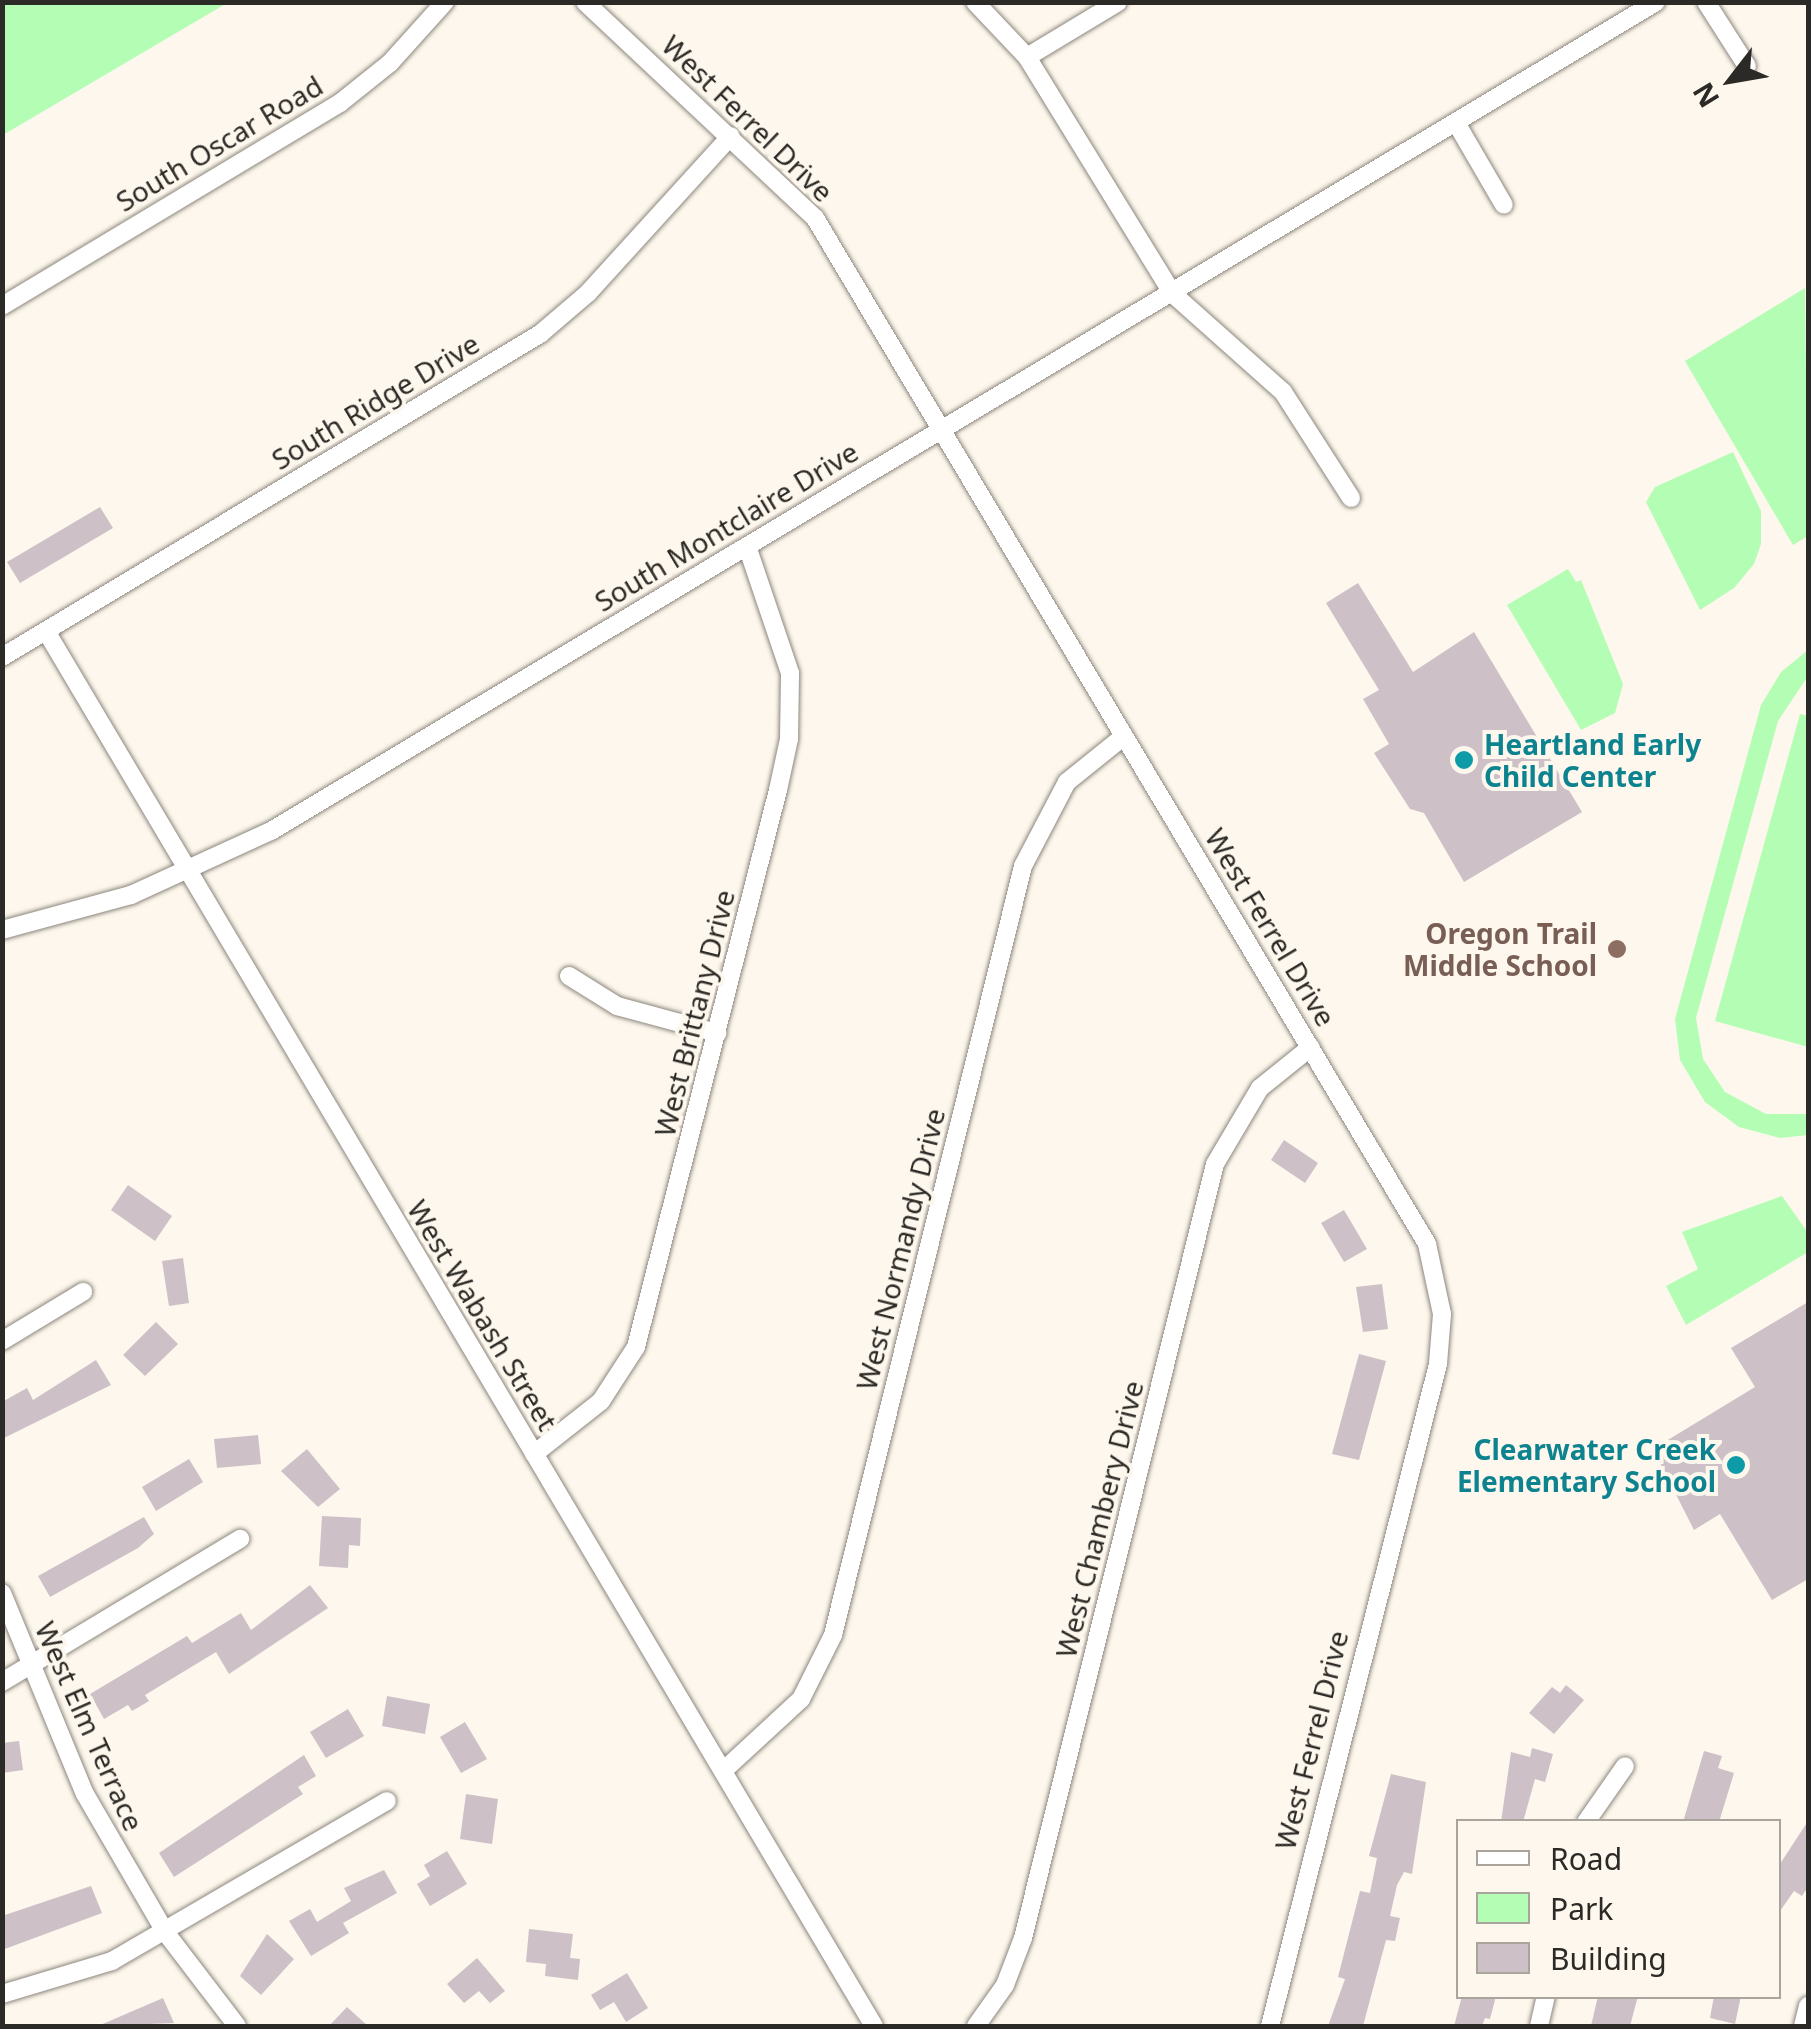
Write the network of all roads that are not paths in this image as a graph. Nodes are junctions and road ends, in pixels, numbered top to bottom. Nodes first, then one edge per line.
1 (445, 2) edge
2 (585, 2) edge
3 (975, 2) edge
4 (1118, 2) edge
5 (1656, 2) edge
6 (1706, 2) edge
7 (1027, 57) junction
8 (1747, 66) dead end
9 (1458, 126) junction
10 (731, 136) junction
11 (1504, 205) dead end
12 (1173, 294) junction
13 (2, 306) edge
14 (943, 428) junction
15 (1351, 498) dead end
16 (747, 546) junction
17 (46, 631) junction
18 (2, 657) edge
19 (1124, 736) junction
20 (188, 873) junction
21 (2, 930) edge
22 (569, 976) dead end
23 (718, 1033) junction
24 (1310, 1047) junction
25 (83, 1292) dead end
26 (2, 1341) edge
27 (534, 1454) junction
28 (240, 1539) dead end
29 (2, 1592) edge
30 (30, 1666) junction
31 (2, 1682) edge
32 (1625, 1766) dead end
33 (722, 1771) junction
34 (387, 1801) dead end
35 (1588, 1819) edge
36 (166, 1933) junction
37 (2, 1994) edge
38 (1545, 1999) edge
39 (1808, 2006) edge
40 (237, 2026) edge
41 (874, 2026) edge
42 (976, 2026) edge
43 (1270, 2026) edge
44 (1539, 2026) edge
45 (1803, 2026) edge

1 - 13 street, South Oscar Road
2 - 10 street, West Ferrel Drive
3 - 7 street
4 - 7 street
5 - 9 street, South Montclaire Drive
6 - 8 street
7 - 12 street
9 - 11 street
9 - 12 street, South Montclaire Drive
10 - 14 street, West Ferrel Drive
10 - 17 street, South Ridge Drive
12 - 14 street, South Montclaire Drive
12 - 15 street
14 - 16 street, South Montclaire Drive
14 - 19 street, West Ferrel Drive
16 - 20 street, South Montclaire Drive
16 - 23 street, West Brittany Drive
17 - 18 street, South Ridge Drive
17 - 20 street, West Wabash Street
19 - 24 street, West Ferrel Drive
19 - 33 street, West Normandy Drive
20 - 21 street, South Montclaire Drive
20 - 27 street, West Wabash Street
22 - 23 street
23 - 27 street, West Brittany Drive
24 - 42 street, West Chambery Drive
24 - 43 street, West Ferrel Drive
25 - 26 street
27 - 33 street, West Wabash Street
28 - 30 street
29 - 30 street, West Elm Terrace
30 - 31 street
30 - 36 street, West Elm Terrace
32 - 35 street
33 - 41 street, West Wabash Street
34 - 36 street
36 - 37 street
36 - 40 street, West Elm Terrace
38 - 44 street
39 - 45 street

